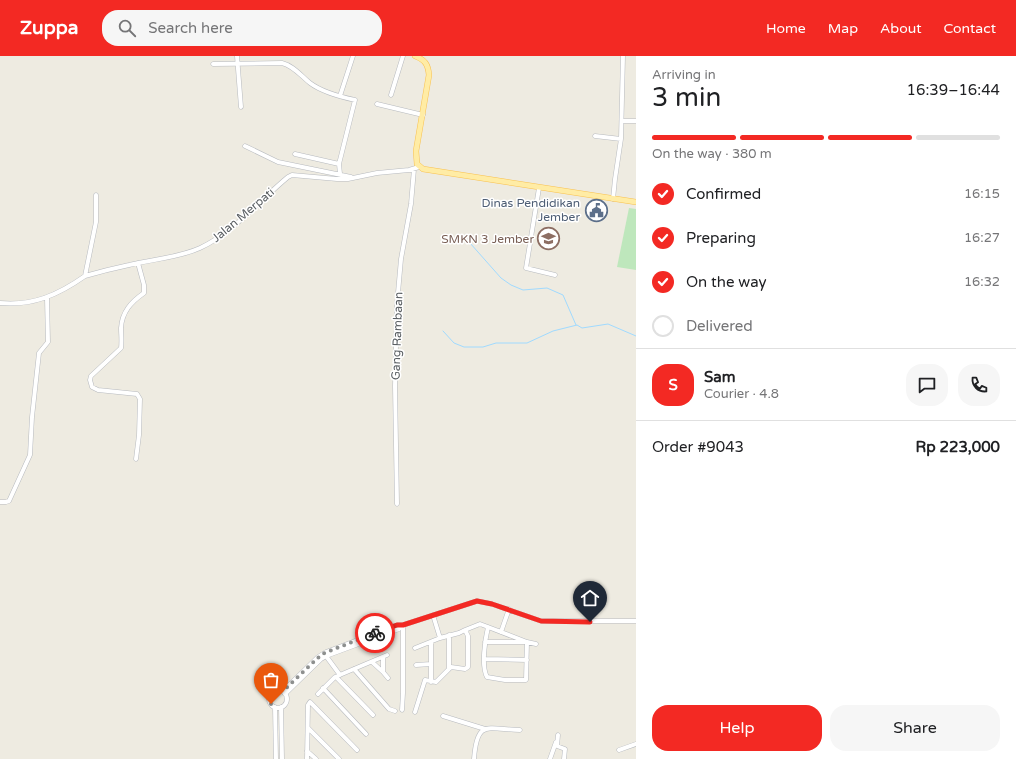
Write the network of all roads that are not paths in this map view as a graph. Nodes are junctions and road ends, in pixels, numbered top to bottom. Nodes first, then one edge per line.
1 (238, 56) edge
2 (353, 56) edge
3 (403, 56) edge
4 (415, 56) edge
5 (623, 56) edge
6 (212, 64) dead end
7 (238, 64) junction
8 (391, 95) dead end
9 (340, 96) junction
10 (377, 104) dead end
11 (241, 106) dead end
12 (423, 115) junction
13 (622, 121) junction
14 (636, 121) edge
15 (595, 136) dead end
16 (621, 139) junction
17 (245, 146) dead end
18 (295, 154) dead end
19 (339, 164) junction
20 (417, 168) junction
21 (340, 174) junction
22 (354, 177) junction
23 (539, 188) junction
24 (96, 195) dead end
25 (613, 199) junction
26 (636, 202) edge
27 (138, 263) junction
28 (556, 275) dead end
29 (85, 276) junction
30 (47, 298) junction
31 (0, 303) edge
32 (136, 459) dead end
33 (0, 502) edge
34 (397, 504) dead end
35 (509, 609) junction
36 (433, 615) junction
37 (636, 621) edge
38 (403, 625) junction
39 (488, 627) junction
40 (465, 630) junction
41 (501, 632) junction
42 (449, 634) junction
43 (440, 638) junction
44 (431, 642) junction
45 (485, 642) junction
46 (527, 642) junction
47 (536, 644) dead end
48 (415, 648) dead end
49 (326, 656) junction
50 (485, 659) junction
51 (527, 660) junction
52 (372, 662) junction
53 (431, 664) junction
54 (416, 665) dead end
55 (354, 669) junction
56 (449, 670) junction
57 (383, 672) junction
58 (338, 676) junction
59 (388, 678) dead end
60 (431, 682) junction
61 (324, 688) junction
62 (284, 693) junction
63 (318, 694) dead end
64 (275, 707) junction
65 (281, 707) junction
66 (402, 710) dead end
67 (395, 711) dead end
68 (415, 712) dead end
69 (373, 715) dead end
70 (443, 716) dead end
71 (308, 728) junction
72 (486, 729) junction
73 (520, 730) dead end
74 (366, 734) dead end
75 (636, 744) edge
76 (307, 750) junction
77 (357, 750) dead end
78 (619, 750) dead end
79 (276, 759) edge
80 (282, 759) edge
81 (307, 759) edge
82 (316, 759) edge
83 (339, 759) edge
84 (474, 759) edge
85 (550, 759) edge
86 (564, 759) edge

1 - 7 street
2 - 9 street
3 - 8 street
4 - 12 main road
5 - 13 street
6 - 7 street
7 - 9 street
7 - 11 street
9 - 19 street
10 - 12 street
12 - 20 main road
13 - 14 street
13 - 16 street
15 - 16 street
16 - 25 street
17 - 21 street
18 - 19 street
19 - 21 street
20 - 22 street, Jalan Merpati
20 - 23 main road
20 - 34 street, Gang Rambaan
21 - 22 street
22 - 27 street, Jalan Merpati
23 - 25 main road
23 - 28 street
24 - 29 street
25 - 26 main road
27 - 29 street, Jalan Merpati
27 - 32 street
29 - 30 street, Jalan Merpati
30 - 31 street, Jalan Merpati
30 - 33 street
35 - 36 street
35 - 37 street
35 - 41 street
36 - 38 street
36 - 43 street
38 - 49 street
38 - 62 street
38 - 66 street
39 - 40 street
39 - 41 street
39 - 45 street
40 - 42 street
40 - 56 street
41 - 46 street
42 - 43 street
42 - 56 street
43 - 44 street
44 - 48 street
44 - 53 street
45 - 46 street
45 - 50 street
46 - 47 street
46 - 51 street
49 - 58 street
49 - 62 street
50 - 51 street
50 - 51 street
52 - 55 street
52 - 57 street
52 - 57 street
53 - 54 street
53 - 60 street
55 - 58 street
55 - 67 street
56 - 60 street
57 - 59 street
58 - 61 street
58 - 69 street
60 - 68 street
61 - 63 street
61 - 74 street
62 - 64 street
62 - 65 street
64 - 65 street
64 - 79 street
65 - 80 street
70 - 72 street
71 - 76 street
71 - 77 street
71 - 83 street
72 - 73 street
72 - 84 street
75 - 78 street
76 - 81 street
76 - 82 street
85 - 86 street

